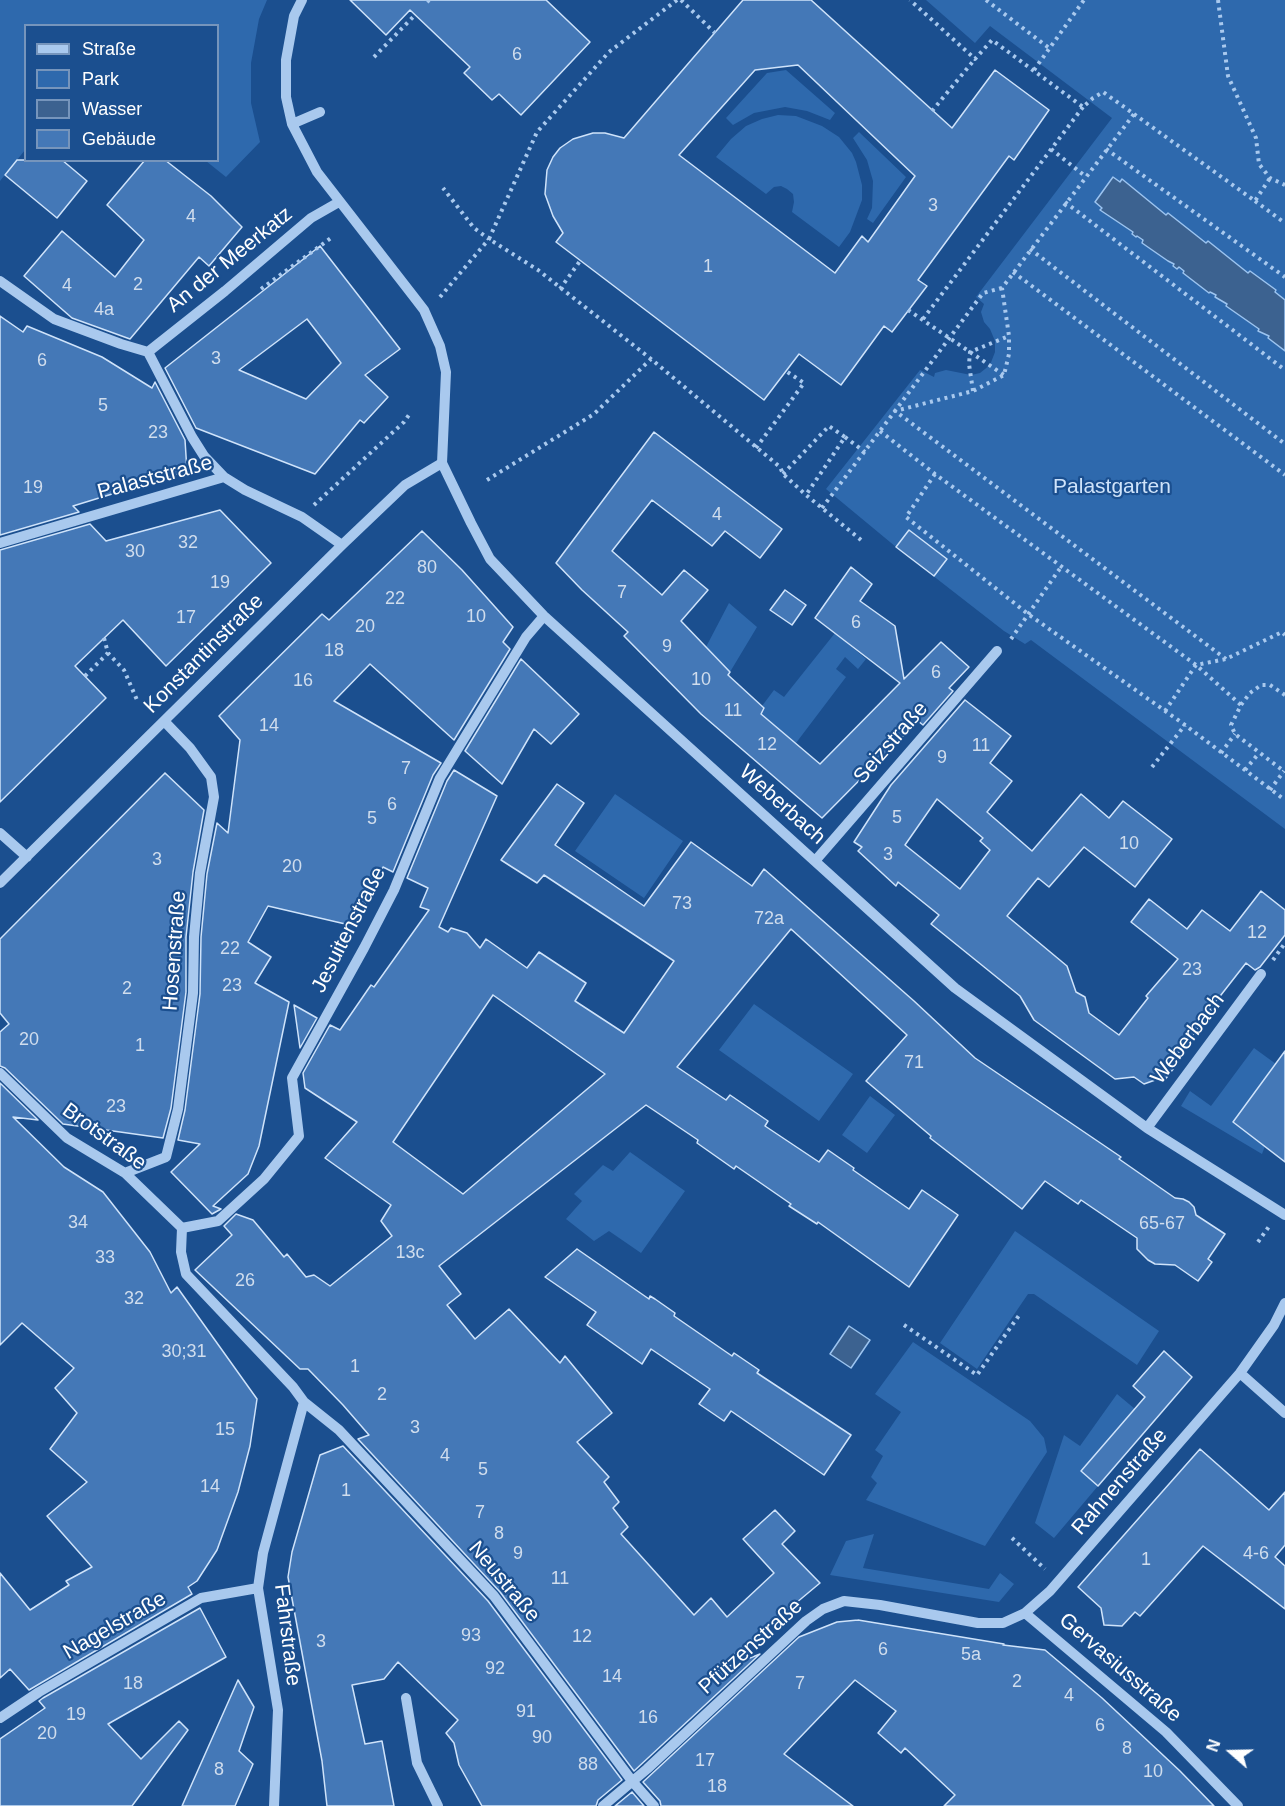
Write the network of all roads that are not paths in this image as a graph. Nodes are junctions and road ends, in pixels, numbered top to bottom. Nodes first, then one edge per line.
1 (302, 0) edge
2 (320, 112) dead end
3 (292, 124) junction
4 (339, 202) junction
5 (0, 281) edge
6 (148, 352) junction
7 (442, 463) junction
8 (224, 477) junction
9 (0, 543) edge
10 (342, 545) junction
11 (544, 616) junction
12 (997, 651) dead end
13 (164, 721) junction
14 (0, 833) edge
15 (27, 857) junction
16 (815, 861) junction
17 (0, 883) edge
18 (1261, 974) dead end
19 (0, 1073) edge
20 (1147, 1128) junction
21 (125, 1173) junction
22 (1285, 1215) edge
23 (182, 1228) junction
24 (1285, 1303) edge
25 (1240, 1373) junction
26 (304, 1402) junction
27 (1285, 1413) edge
28 (258, 1588) junction
29 (1025, 1613) junction
30 (406, 1698) dead end
31 (0, 1718) edge
32 (632, 1781) junction
33 (274, 1806) edge
34 (438, 1806) edge
35 (603, 1806) edge
36 (654, 1806) edge
37 (1238, 1806) edge

1 - 3 street
2 - 3 street
3 - 4 street
4 - 6 street, An der Meerkatz
4 - 7 street
5 - 6 street
6 - 8 street
7 - 10 street, Konstantinstraße
7 - 11 street, Weberbach
8 - 9 street, Palaststraße
8 - 10 street, Palaststraße
10 - 13 street, Konstantinstraße
11 - 16 street, Weberbach
11 - 23 street, Jesuitenstraße
12 - 16 street, Seizstraße
13 - 15 street, Konstantinstraße
13 - 21 street, Hosenstraße
14 - 15 street
15 - 17 street, Konstantinstraße
16 - 20 street, Weberbach
18 - 20 street, Weberbach
19 - 21 street, Brotstraße
20 - 22 street, Weberbach
21 - 23 street, Brotstraße
23 - 26 street
24 - 25 street, Rahnenstraße
25 - 27 street
25 - 29 street, Rahnenstraße
26 - 28 street, Fahrstraße
26 - 32 street, Neustraße
28 - 31 street, Nagelstraße
28 - 33 street, Fahrstraße
29 - 32 street, Pfützenstraße
29 - 37 street, Gervasiusstraße
30 - 34 street
32 - 35 street, Pfützenstraße
32 - 36 street, Neustraße

